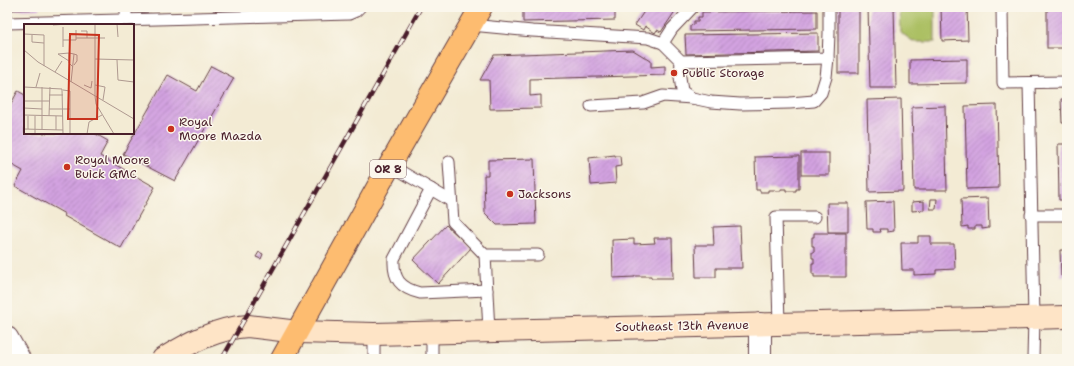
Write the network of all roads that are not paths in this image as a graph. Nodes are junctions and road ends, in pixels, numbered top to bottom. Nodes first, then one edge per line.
1 (126, 7) edge
2 (360, 7) edge
3 (693, 7) edge
4 (829, 7) edge
5 (1002, 7) edge
6 (476, 16) edge
7 (126, 20) junction
8 (7, 23) edge
9 (664, 43) junction
10 (828, 58) junction
11 (681, 61) junction
12 (1029, 82) junction
13 (1067, 82) edge
14 (692, 98) junction
15 (592, 106) dead end
16 (449, 162) dead end
17 (390, 165) junction
18 (431, 189) junction
19 (451, 201) junction
20 (1067, 215) edge
21 (1031, 216) junction
22 (815, 217) dead end
23 (485, 255) junction
24 (538, 255) dead end
25 (487, 290) junction
26 (1067, 317) edge
27 (1034, 318) junction
28 (769, 324) junction
29 (489, 331) junction
30 (298, 332) junction
31 (432, 333) junction
32 (374, 334) junction
33 (7, 338) edge
34 (19, 359) edge
35 (163, 359) edge
36 (282, 359) edge
37 (374, 359) edge
38 (432, 359) edge
39 (760, 359) edge
40 (1033, 359) edge

1 - 7 lane
2 - 7 lane
3 - 9 lane
4 - 10 lane
5 - 12 lane
6 - 9 lane
6 - 17 main road, OR 8
7 - 8 lane
9 - 11 lane
10 - 11 lane
10 - 14 lane
11 - 14 lane
12 - 13 lane
12 - 21 lane
14 - 15 lane
16 - 19 lane
17 - 18 lane
17 - 30 main road, OR 8
18 - 19 lane
18 - 25 lane
19 - 23 lane
20 - 21 lane
21 - 27 lane
22 - 28 lane
23 - 24 lane
23 - 25 lane
25 - 29 lane
26 - 27 street, Southeast 13th Avenue
27 - 28 street, Southeast 13th Avenue
27 - 40 lane
28 - 29 street, Southeast 13th Avenue
28 - 39 street
29 - 31 street, Southeast 13th Avenue
30 - 32 street, Southeast 13th Avenue
30 - 35 street, Southeast 13th Avenue
30 - 36 main road, OR 8
31 - 32 street, Southeast 13th Avenue
31 - 38 lane
32 - 37 lane
33 - 34 street

